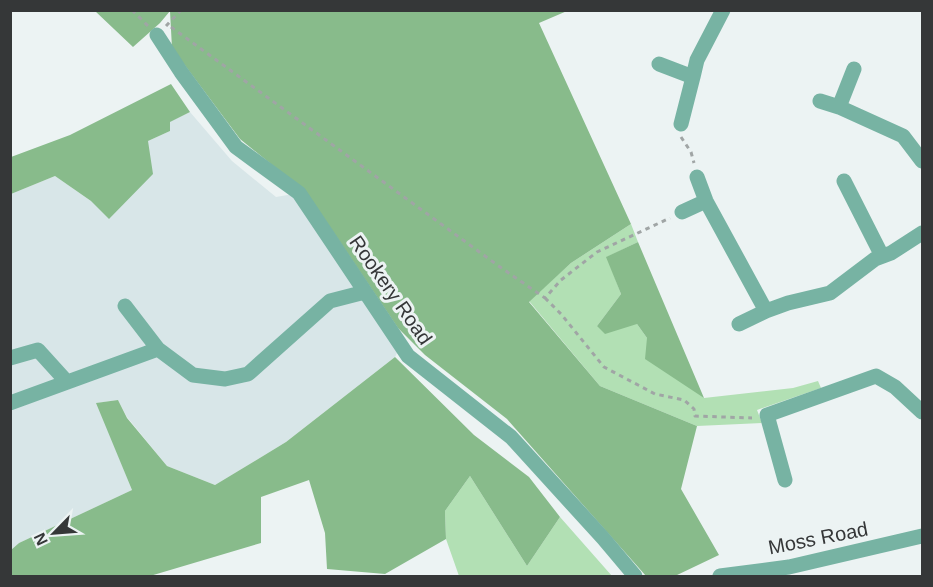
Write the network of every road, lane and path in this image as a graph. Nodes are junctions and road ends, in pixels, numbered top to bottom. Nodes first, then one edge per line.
1 (132, 10) edge
2 (181, 10) edge
3 (723, 10) edge
4 (162, 30) junction
5 (659, 64) dead end
6 (854, 69) dead end
7 (693, 77) junction
8 (820, 101) dead end
9 (839, 107) junction
10 (681, 123) joint
11 (922, 160) edge
12 (697, 177) joint
13 (844, 181) dead end
14 (706, 201) junction
15 (682, 212) joint
16 (922, 233) edge
17 (882, 256) junction
18 (365, 292) junction
19 (545, 298) junction
20 (125, 306) dead end
21 (766, 311) junction
22 (740, 324) dead end
23 (158, 349) junction
24 (10, 358) edge
25 (67, 382) junction
26 (10, 403) edge
27 (922, 412) edge
28 (767, 416) junction
29 (785, 480) dead end
30 (922, 536) edge
31 (635, 576) edge
32 (720, 576) edge

1 - 4 path
2 - 4 path
3 - 7 street
4 - 18 street, Rookery Road
4 - 19 path
5 - 7 street
6 - 9 street
7 - 10 street
8 - 9 street
9 - 11 street
10 - 12 path
12 - 14 street
13 - 17 street
14 - 15 street
14 - 21 street
15 - 19 path
16 - 17 street
17 - 21 street
18 - 23 street
18 - 31 street, Rookery Road
19 - 28 path
20 - 23 street
21 - 22 street
23 - 25 street
24 - 25 street
25 - 26 street
27 - 28 street
28 - 29 street
30 - 32 street, Moss Road

